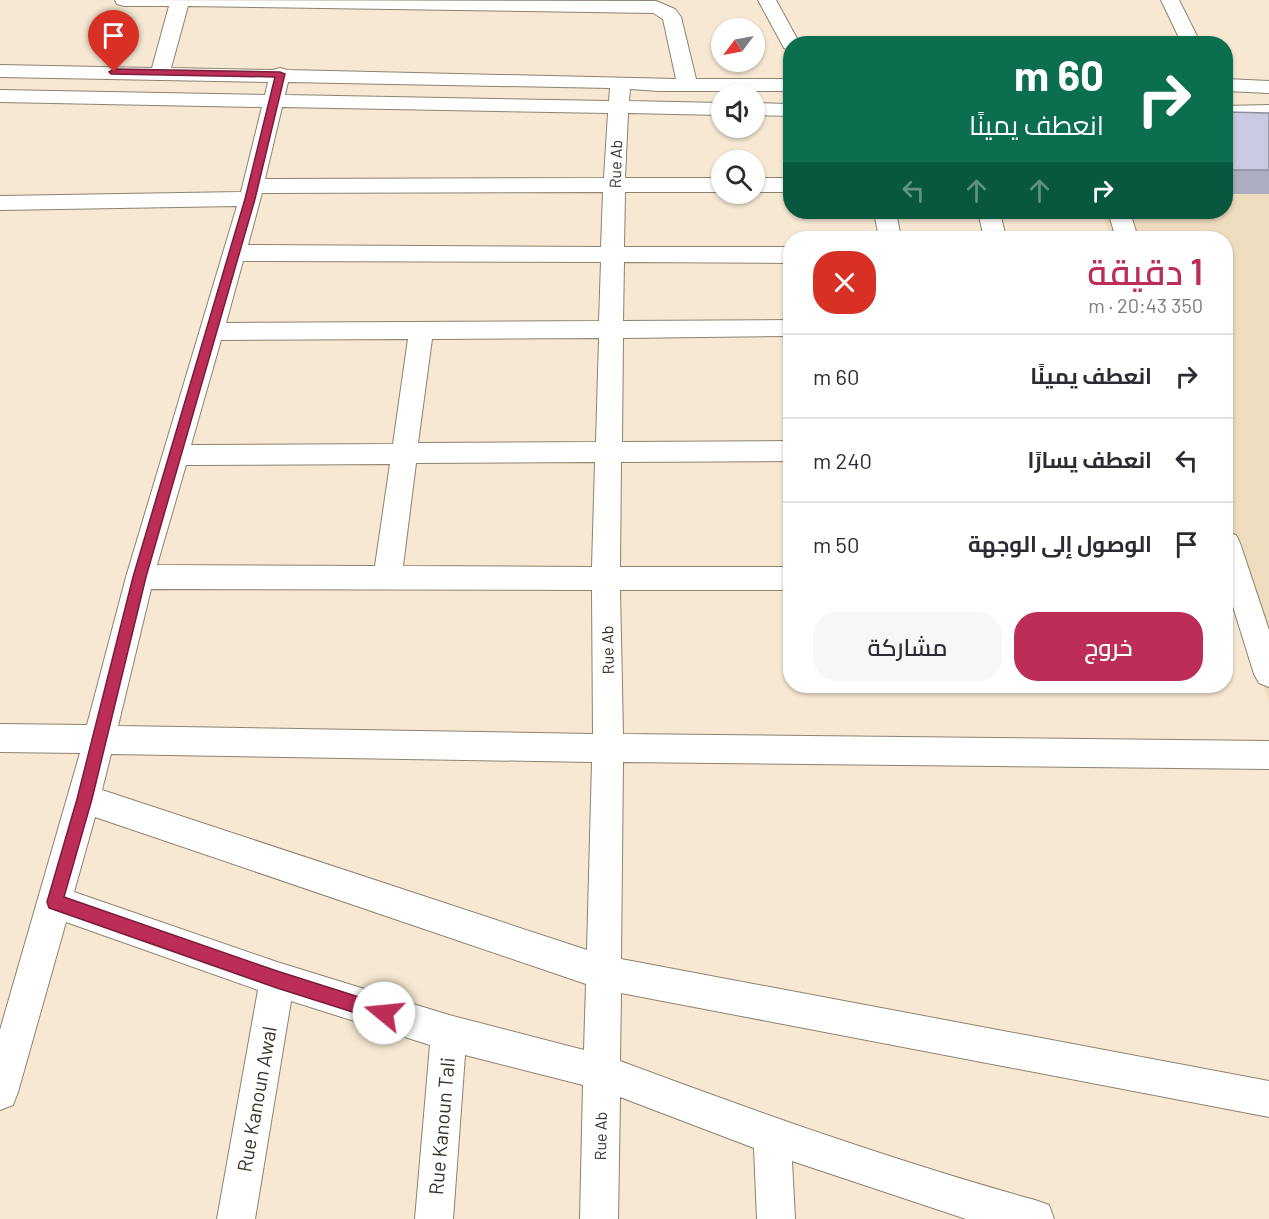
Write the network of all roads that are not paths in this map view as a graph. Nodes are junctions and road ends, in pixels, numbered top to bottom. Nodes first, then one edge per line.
1 (124, 0) edge
2 (767, 0) edge
3 (1170, 0) edge
4 (180, 1) edge
5 (786, 36) edge
6 (1188, 36) edge
7 (0, 70) edge
8 (160, 73) junction
9 (687, 85) junction
10 (783, 85) edge
11 (1233, 85) edge
12 (277, 87) junction
13 (1269, 87) edge
14 (619, 94) junction
15 (0, 96) edge
16 (711, 107) edge
17 (765, 109) edge
18 (783, 110) edge
19 (1269, 111) edge
20 (1233, 112) edge
21 (614, 185) junction
22 (711, 185) edge
23 (765, 185) edge
24 (783, 185) edge
25 (252, 193) junction
26 (0, 203) edge
27 (234, 253) junction
28 (783, 255) edge
29 (612, 256) junction
30 (783, 328) edge
31 (611, 329) junction
32 (421, 331) junction
33 (211, 332) junction
34 (783, 451) edge
35 (404, 454) junction
36 (609, 454) junction
37 (175, 455) junction
38 (140, 577) junction
39 (387, 578) junction
40 (606, 579) junction
41 (783, 579) edge
42 (1233, 584) edge
43 (1269, 674) edge
44 (0, 738) edge
45 (98, 740) junction
46 (608, 748) junction
47 (1269, 755) edge
48 (84, 799) junction
49 (55, 902) junction
50 (605, 973) junction
51 (277, 980) junction
52 (449, 1033) junction
53 (601, 1072) junction
54 (0, 1092) edge
55 (1269, 1099) edge
56 (772, 1136) junction
57 (943, 1206) edge
58 (236, 1219) edge
59 (434, 1219) edge
60 (599, 1219) edge
61 (776, 1219) edge
62 (1035, 1219) edge

1 - 4 street
2 - 5 street
3 - 6 street
4 - 8 street
4 - 9 street
7 - 8 street
8 - 12 street
9 - 10 street
9 - 14 street
11 - 13 street
12 - 14 street
12 - 15 street
12 - 25 street
14 - 16 street
14 - 21 street, Rue Ab
17 - 18 street
19 - 20 street
21 - 22 street
21 - 25 street
21 - 29 street, Rue Ab
23 - 24 street
25 - 26 street
25 - 27 street
27 - 29 street
27 - 33 street
28 - 29 street
29 - 31 street, Rue Ab
30 - 31 street
31 - 32 street
31 - 36 street, Rue Ab
32 - 33 street
32 - 35 street
33 - 37 street
34 - 36 street
35 - 36 street
35 - 37 street
35 - 39 street
36 - 40 street, Rue Ab
37 - 38 street
38 - 39 street
38 - 45 street
39 - 40 street
40 - 41 street
40 - 46 street, Rue Ab
42 - 43 street
44 - 45 street
45 - 46 street
45 - 48 street
46 - 47 street
46 - 50 street, Rue Ab
48 - 49 street
48 - 50 street
49 - 51 street
49 - 54 street
50 - 53 street, Rue Ab
50 - 55 street
51 - 52 street
51 - 58 street, Rue Kanoun Awal
52 - 53 street
52 - 59 street, Rue Kanoun Tali
53 - 56 street
53 - 60 street, Rue Ab
56 - 57 street
56 - 61 street
57 - 62 street

